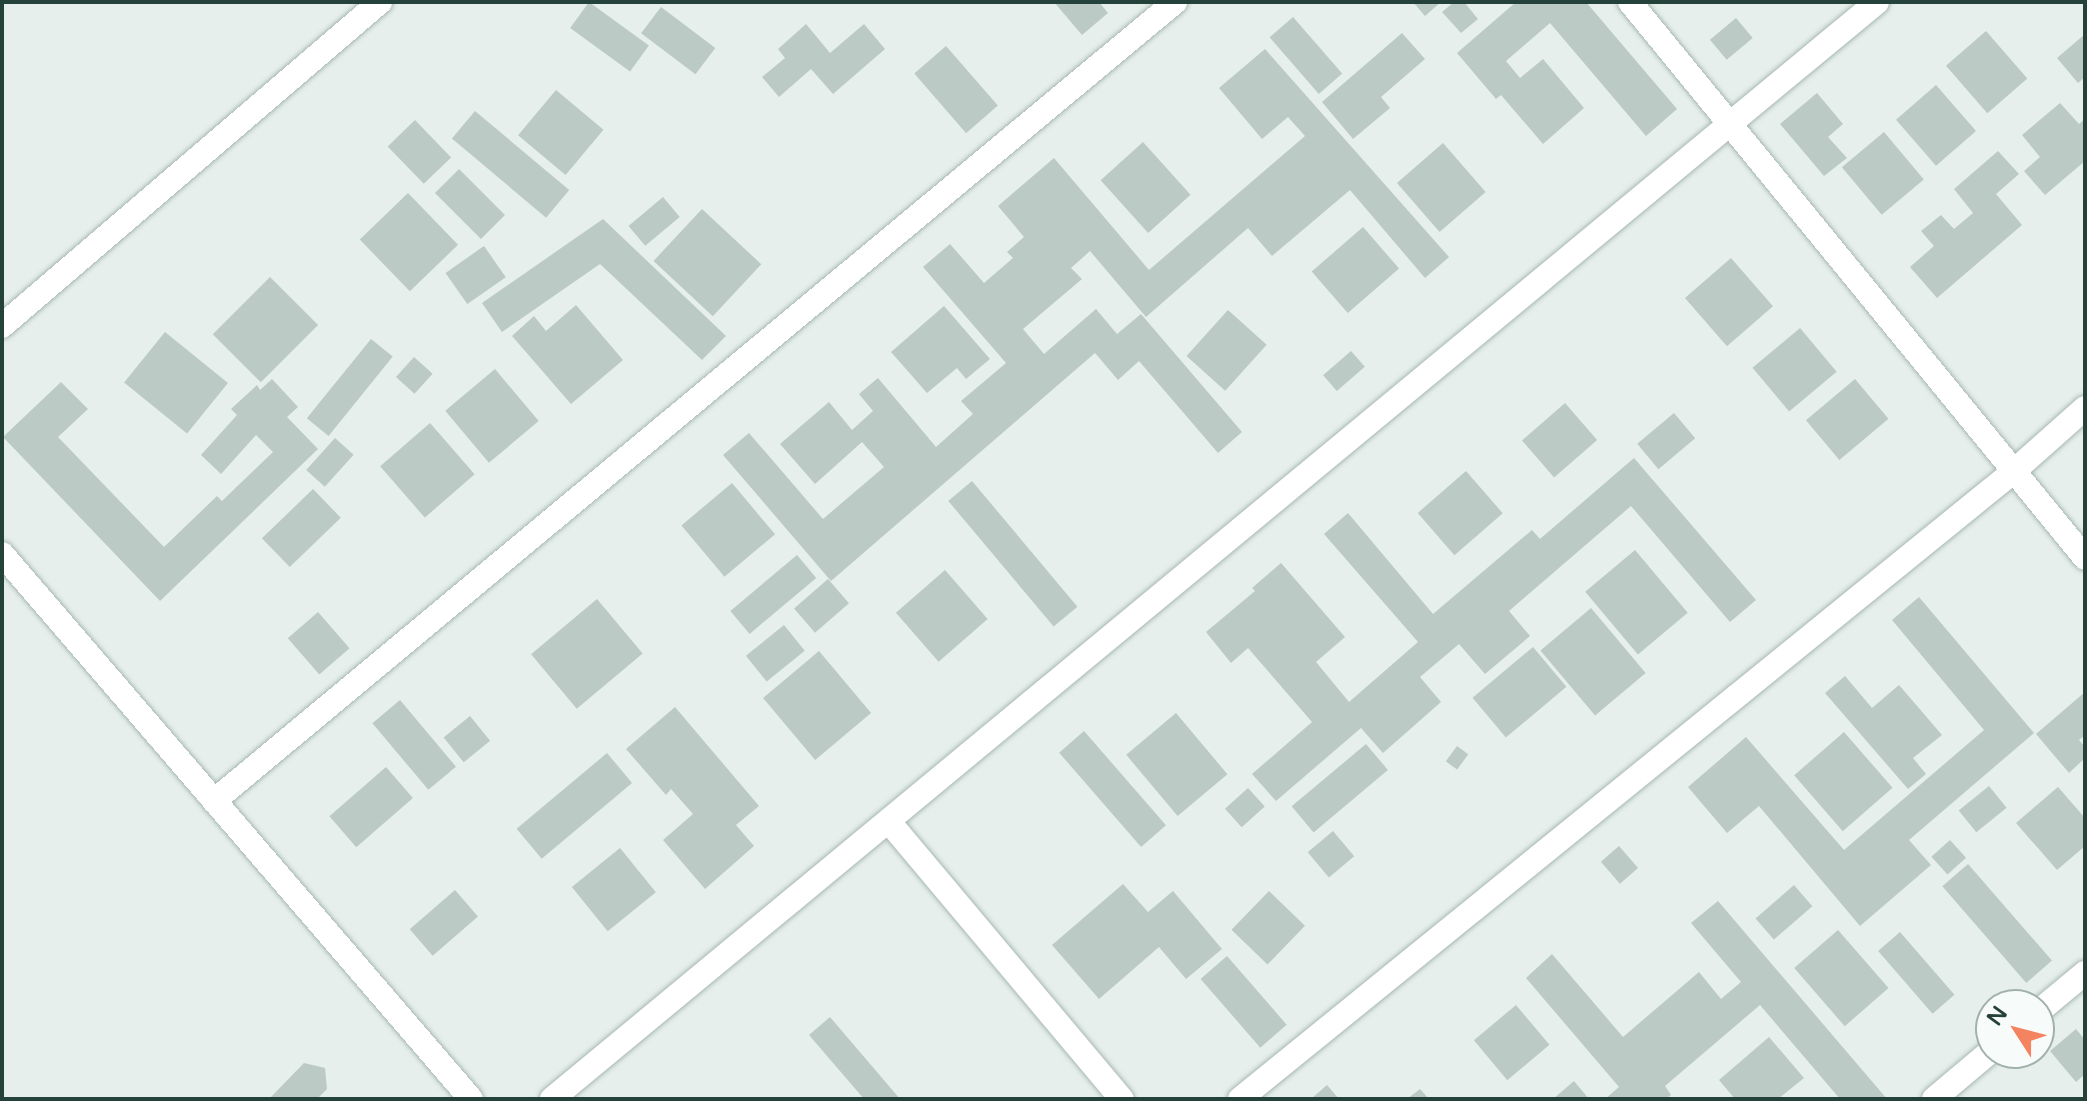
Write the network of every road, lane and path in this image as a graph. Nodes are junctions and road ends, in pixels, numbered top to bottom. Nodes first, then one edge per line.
1 (380, 2) edge
2 (1175, 2) edge
3 (1630, 2) edge
4 (1877, 2) edge
5 (1731, 123) junction
6 (2, 326) edge
7 (2085, 408) edge
8 (2014, 471) junction
9 (2, 554) edge
10 (2085, 558) edge
11 (214, 801) junction
12 (890, 823) junction
13 (2085, 973) edge
14 (2055, 998) edge
15 (1975, 1064) edge
16 (471, 1099) edge
17 (552, 1099) edge
18 (1122, 1099) edge
19 (1240, 1099) edge
20 (1934, 1099) edge

1 - 6 street
2 - 11 street
3 - 5 street
4 - 5 street
5 - 8 street
5 - 12 street
7 - 8 street
8 - 10 street
8 - 19 street
9 - 11 street
11 - 16 street
12 - 17 street
12 - 18 street
13 - 14 street
15 - 20 street

